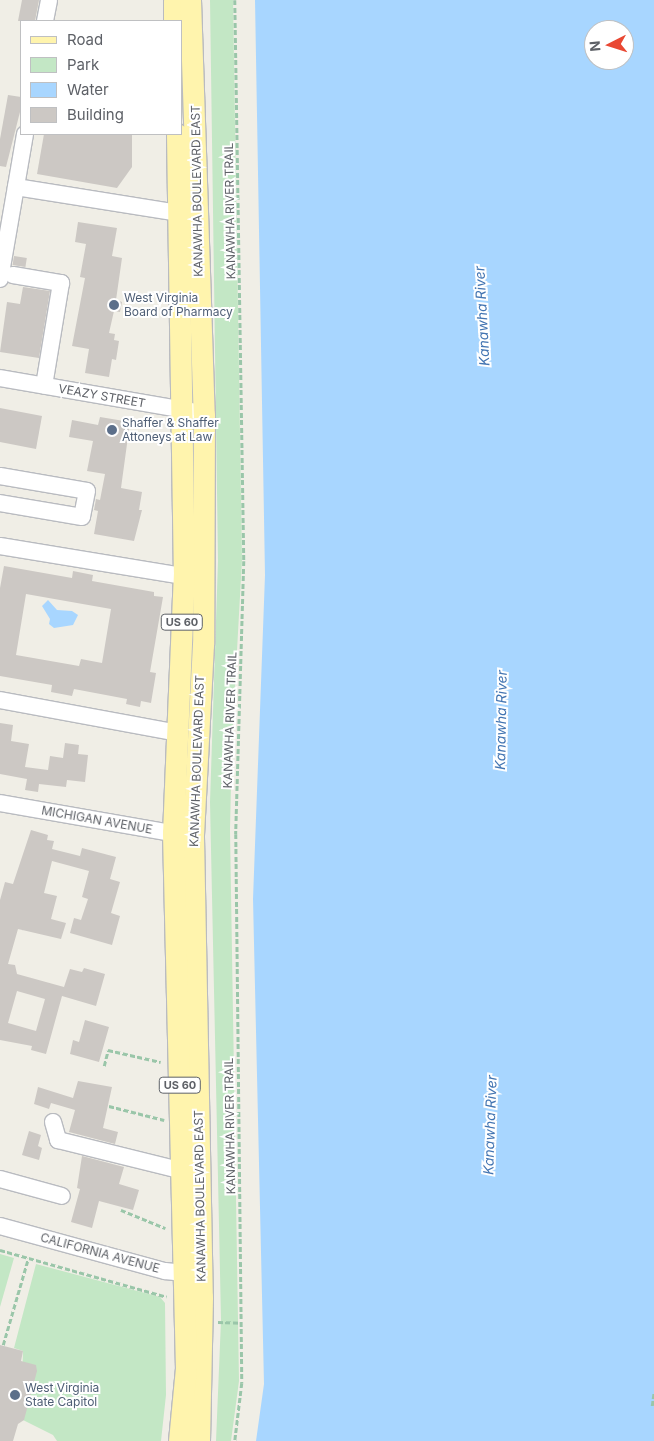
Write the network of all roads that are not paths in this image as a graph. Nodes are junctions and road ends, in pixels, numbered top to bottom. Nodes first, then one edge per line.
1 (49, 0) edge
2 (174, 0) edge
3 (190, 0) edge
4 (200, 0) edge
5 (45, 20) edge
6 (174, 20) edge
7 (194, 80) junction
8 (25, 135) edge
9 (177, 135) edge
10 (16, 188) junction
11 (178, 212) junction
12 (6, 277) edge
13 (0, 378) edge
14 (44, 386) junction
15 (182, 410) junction
16 (204, 414) junction
17 (0, 476) edge
18 (0, 504) edge
19 (0, 546) edge
20 (184, 576) junction
21 (0, 700) edge
22 (178, 733) junction
23 (0, 803) edge
24 (184, 835) junction
25 (53, 1122) dead end
26 (182, 1170) junction
27 (1, 1185) edge
28 (62, 1196) dead end
29 (0, 1226) edge
30 (193, 1274) junction
31 (179, 1441) edge
32 (200, 1441) edge

1 - 5 street
2 - 6 main road
3 - 7 main road, KANAWHA BOULEVARD EAST / US 60
4 - 7 main road, KANAWHA BOULEVARD EAST / US 60
7 - 16 main road, KANAWHA BOULEVARD EAST / US 60
8 - 10 street
9 - 11 main road, KANAWHA BOULEVARD EAST / US 60
10 - 11 street
10 - 12 street
11 - 15 main road, KANAWHA BOULEVARD EAST / US 60
12 - 14 street
13 - 14 street, VEAZY STREET
14 - 15 street, VEAZY STREET
15 - 16 street, VEAZY STREET
15 - 20 main road, KANAWHA BOULEVARD EAST / US 60
16 - 24 main road, KANAWHA BOULEVARD EAST / US 60
17 - 18 street
19 - 20 street
20 - 22 main road, KANAWHA BOULEVARD EAST / US 60
21 - 22 street
22 - 24 main road, KANAWHA BOULEVARD EAST / US 60
23 - 24 street, MICHIGAN AVENUE
24 - 26 main road, KANAWHA BOULEVARD EAST / US 60
24 - 30 main road, KANAWHA BOULEVARD EAST / US 60
25 - 26 street
26 - 30 main road, KANAWHA BOULEVARD EAST / US 60
27 - 28 street
29 - 30 street, CALIFORNIA AVENUE
30 - 31 main road, KANAWHA BOULEVARD EAST / US 60
30 - 32 main road, KANAWHA BOULEVARD EAST / US 60

